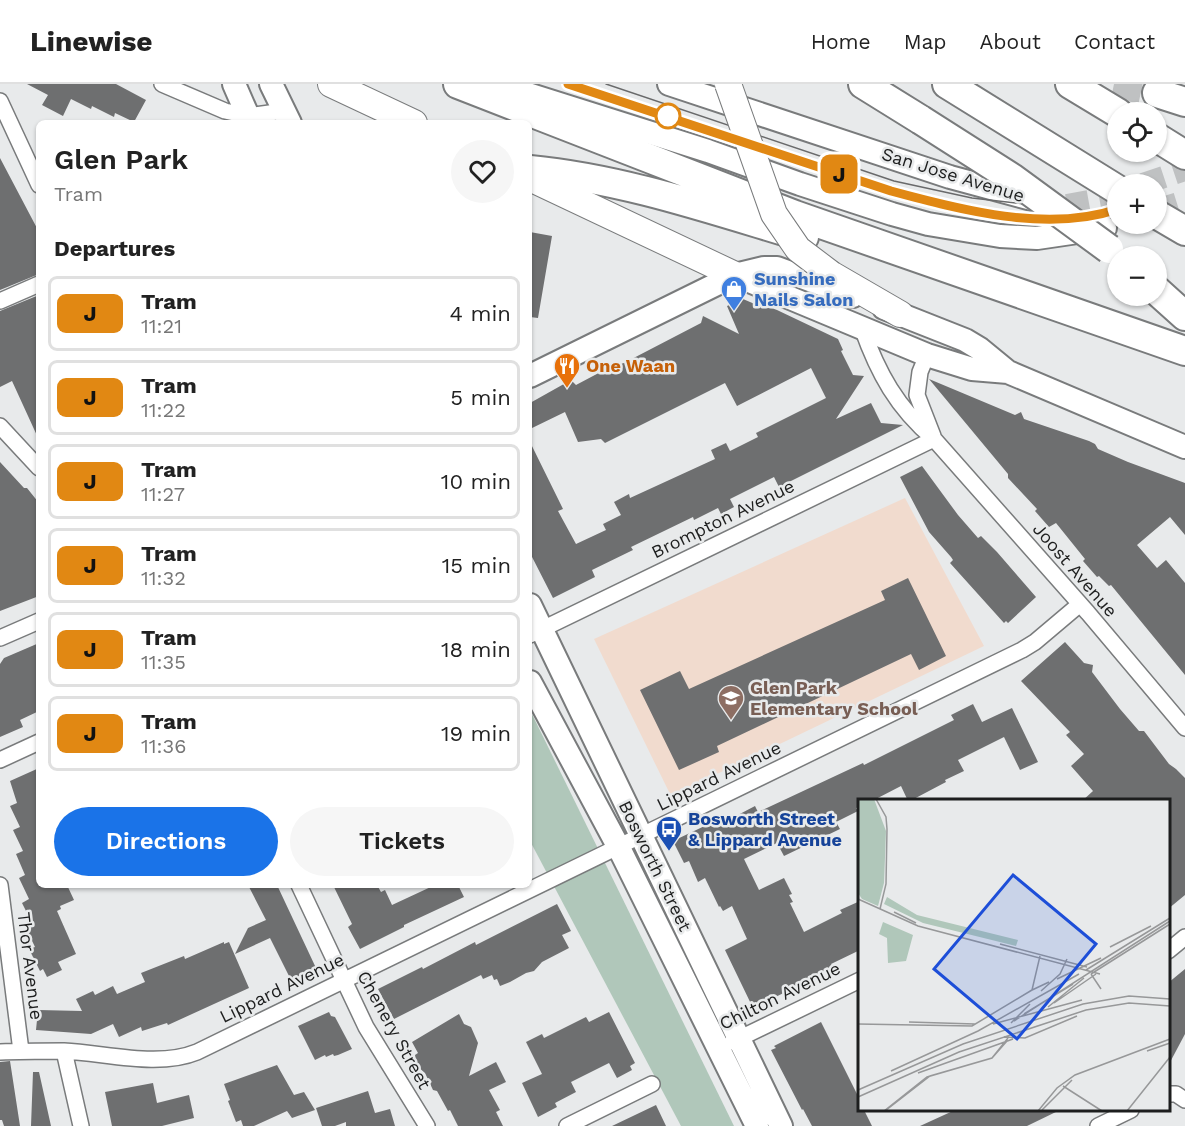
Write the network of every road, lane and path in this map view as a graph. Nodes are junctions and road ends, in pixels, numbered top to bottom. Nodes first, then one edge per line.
1 (162, 84) edge
2 (234, 84) edge
3 (271, 84) edge
4 (331, 84) edge
5 (458, 84) edge
6 (496, 84) edge
7 (669, 84) edge
8 (728, 84) edge
9 (863, 84) edge
10 (947, 84) edge
11 (1070, 84) edge
12 (1157, 93) tunnel mouth
13 (0, 101) edge
14 (1185, 102) edge
15 (1107, 106) edge
16 (287, 117) edge
17 (250, 119) edge
18 (408, 120) edge
19 (1167, 144) edge
20 (1185, 155) edge
21 (532, 170) edge
22 (36, 179) edge
23 (532, 179) edge
24 (1107, 183) edge
25 (1067, 205) tunnel mouth
26 (1167, 220) edge
27 (1105, 228) dead end
28 (1185, 231) edge
29 (1107, 248) edge
30 (735, 275) junction
31 (976, 279) junction
32 (36, 285) edge
33 (1167, 300) edge
34 (0, 301) edge
35 (900, 314) junction
36 (1185, 316) edge
37 (862, 328) junction
38 (1185, 351) edge
39 (927, 355) junction
40 (1008, 372) junction
41 (532, 375) edge
42 (0, 426) edge
43 (1139, 428) junction
44 (934, 439) junction
45 (1185, 447) edge
46 (1185, 456) edge
47 (36, 465) edge
48 (1080, 604) junction
49 (532, 614) edge
50 (36, 622) edge
51 (536, 632) edge
52 (0, 638) edge
53 (532, 686) edge
54 (1185, 728) edge
55 (36, 743) edge
56 (0, 760) edge
57 (641, 836) junction
58 (618, 846) junction
59 (0, 885) edge
60 (300, 888) edge
61 (532, 888) edge
62 (532, 888) edge
63 (1185, 937) edge
64 (1170, 949) edge
65 (343, 980) junction
66 (858, 981) edge
67 (728, 1043) junction
68 (21, 1051) junction
69 (64, 1051) junction
70 (0, 1052) edge
71 (652, 1084) dead end
72 (1129, 1111) edge
73 (81, 1126) edge
74 (427, 1126) edge
75 (567, 1126) edge
76 (757, 1126) edge
77 (781, 1126) edge
78 (1098, 1126) edge

1 - 17 street
2 - 17 main road
3 - 16 main road
4 - 18 main road
5 - 31 highway
6 - 27 main road
7 - 25 main road, San Jose Avenue
8 - 35 main road, bridge
9 - 29 highway, bridge
10 - 24 highway
11 - 15 highway
12 - 14 highway
13 - 22 street
16 - 17 street
19 - 20 highway
21 - 31 highway
23 - 30 main road
26 - 28 highway
30 - 35 main road
30 - 37 main road
30 - 41 main road
31 - 38 highway
32 - 34 street
33 - 36 highway
35 - 40 main road
37 - 39 main road
37 - 44 street, Joost Avenue
39 - 40 main road
39 - 44 street, Joost Avenue
40 - 43 main road
42 - 47 street
43 - 45 main road
43 - 46 main road
44 - 48 street, Joost Avenue
44 - 51 street, Brompton Avenue
48 - 54 street, Joost Avenue
48 - 57 street, Lippard Avenue
49 - 51 main road, Bosworth Street
50 - 52 street
51 - 57 main road, Bosworth Street
53 - 58 main road, Bosworth Street
55 - 56 street
57 - 58 street, Lippard Avenue
57 - 67 main road, Bosworth Street
58 - 62 street, Lippard Avenue
58 - 67 main road, Bosworth Street
59 - 68 street, Thor Avenue
60 - 65 street, Chenery Street
61 - 65 street, Lippard Avenue
63 - 64 street
65 - 69 street, Lippard Avenue
65 - 74 street, Chenery Street
66 - 67 street, Chilton Avenue
67 - 76 main road, Bosworth Street
67 - 77 main road, Bosworth Street
68 - 69 street, Lippard Avenue
68 - 70 street, Lippard Avenue
69 - 73 street
71 - 75 street
72 - 78 street

